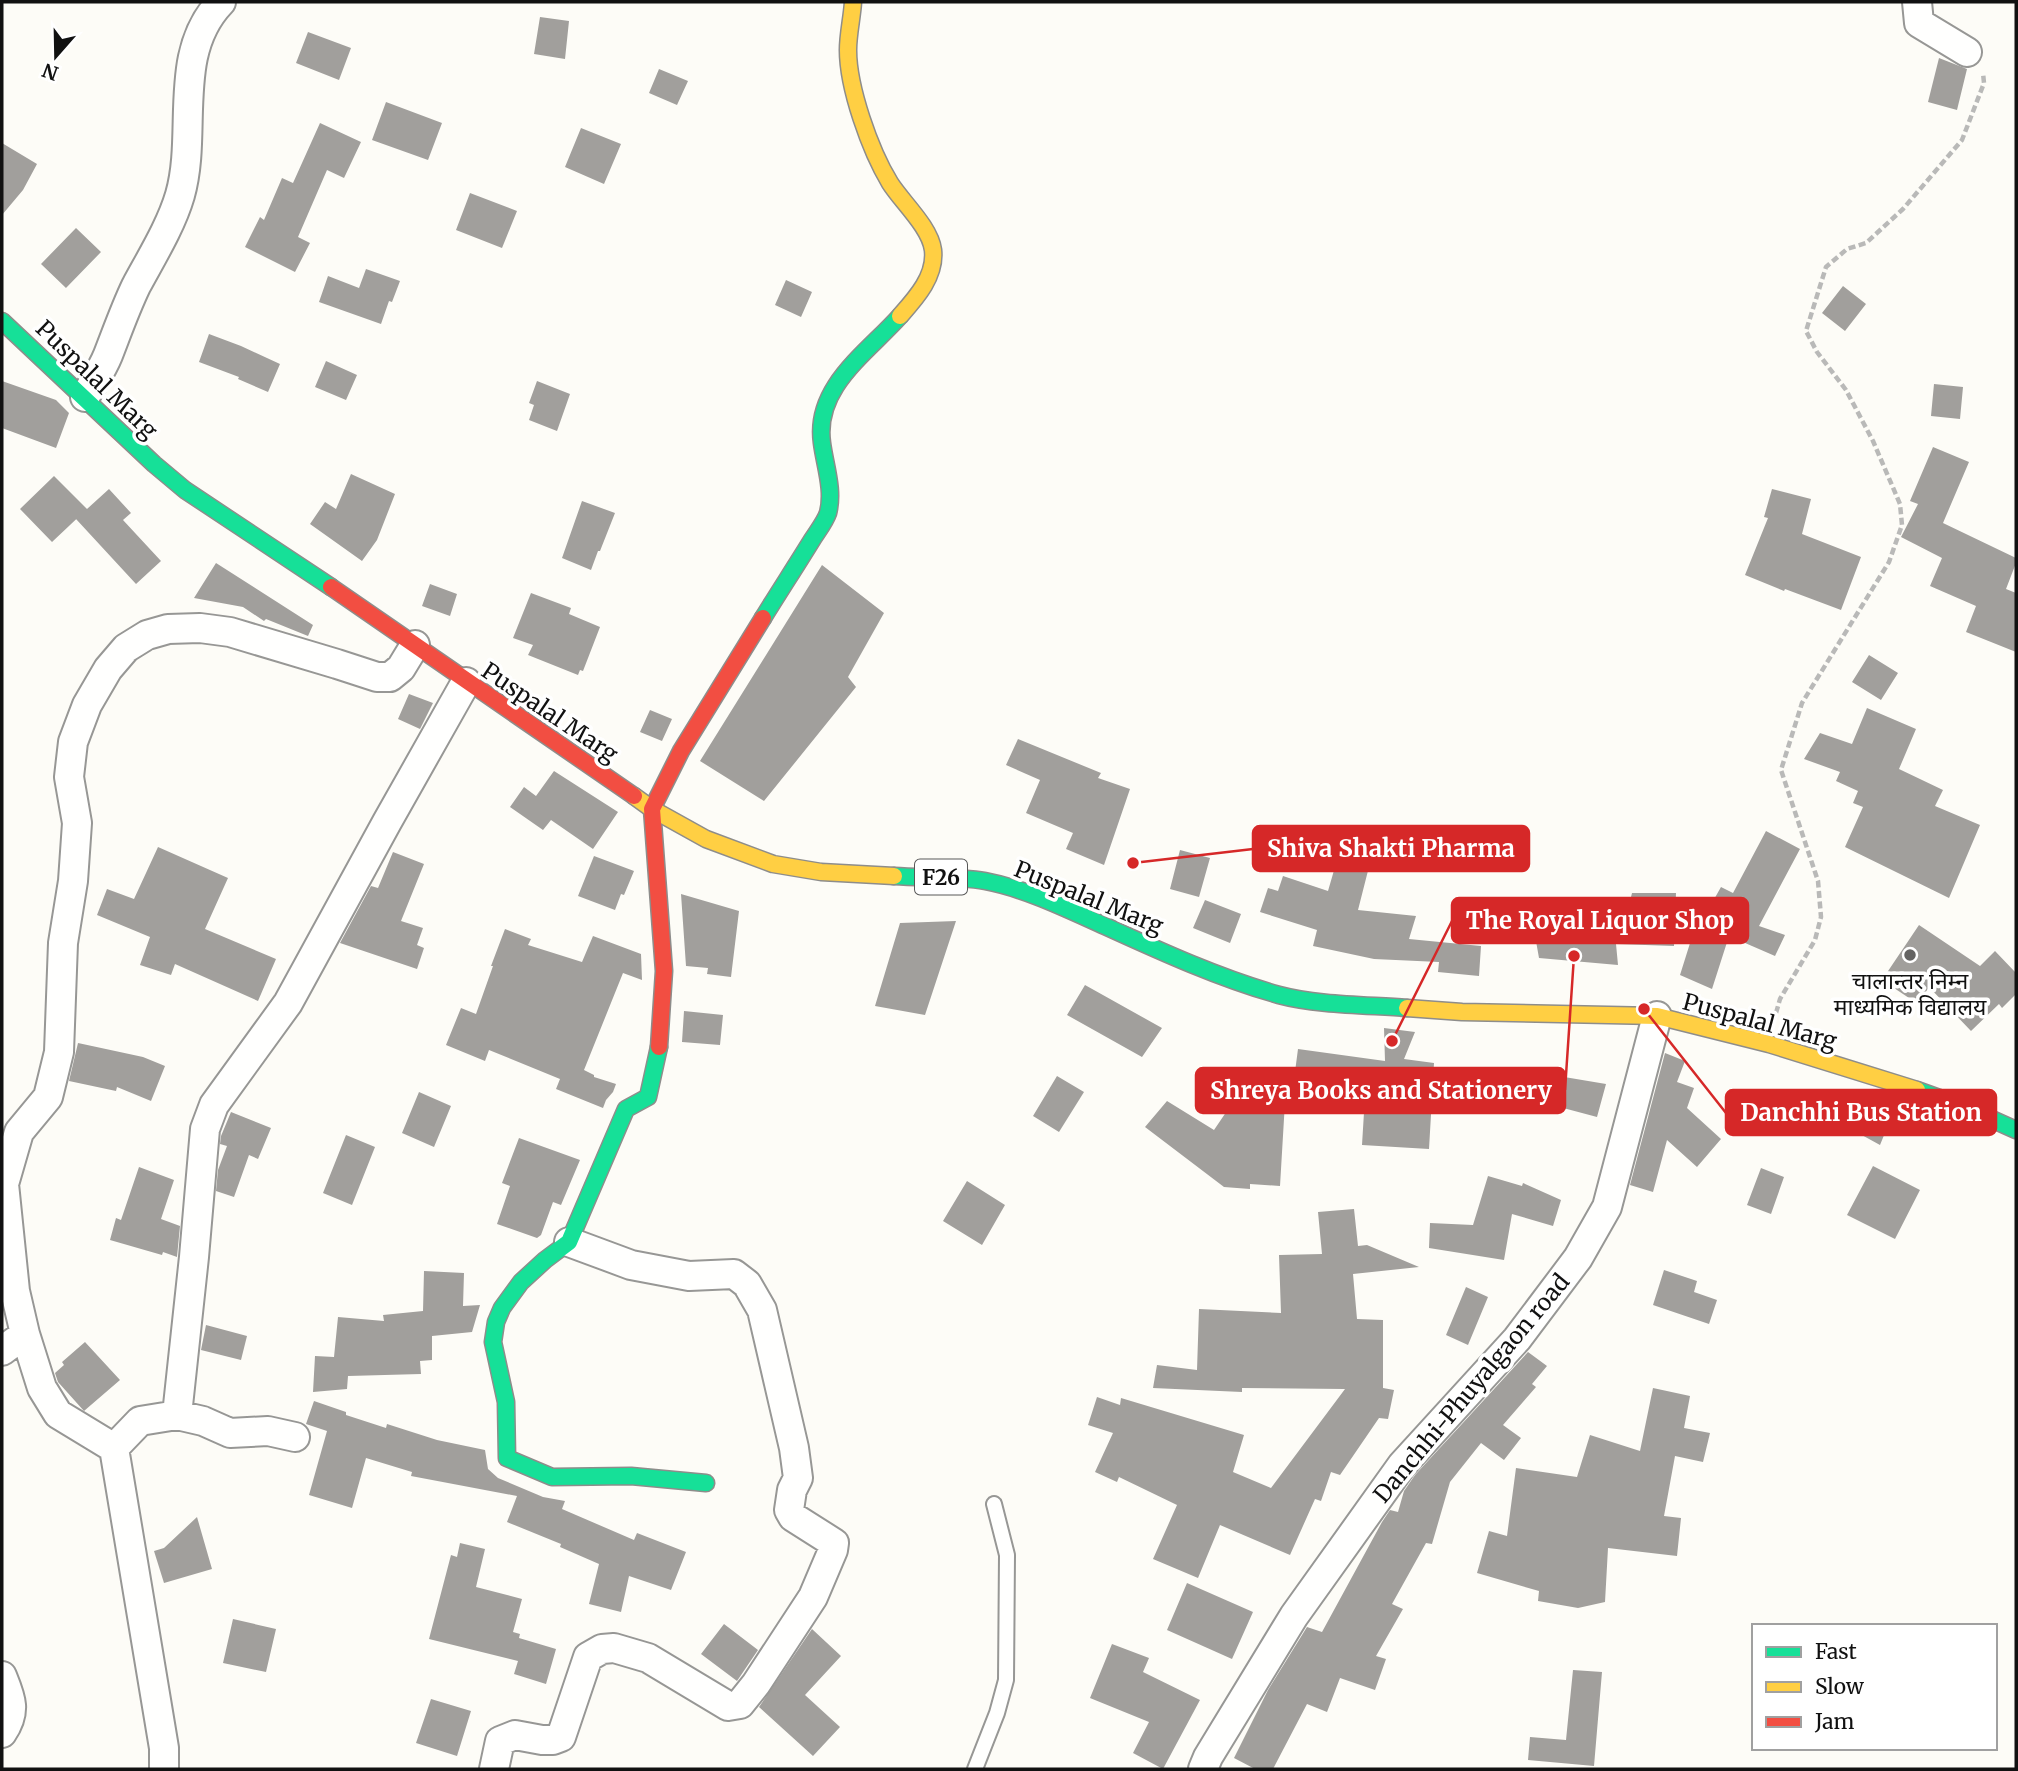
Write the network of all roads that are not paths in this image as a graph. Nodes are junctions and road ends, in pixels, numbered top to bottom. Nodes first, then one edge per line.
1 (221, 2) edge
2 (853, 2) edge
3 (1917, 2) edge
4 (1975, 62) road end
5 (2, 321) edge
6 (85, 397) junction
7 (415, 645) junction
8 (466, 682) junction
9 (652, 809) junction
10 (1657, 1016) junction
11 (2016, 1130) edge
12 (569, 1242) junction
13 (25, 1334) junction
14 (2, 1351) edge
15 (177, 1415) junction
16 (295, 1437) dead end
17 (114, 1448) junction
18 (706, 1483) dead end
19 (994, 1504) dead end
20 (2, 1676) edge
21 (2, 1733) edge
22 (164, 1769) edge
23 (494, 1769) edge
24 (975, 1769) edge
25 (1203, 1769) edge

1 - 6 street
2 - 9 main road
3 - 4 street
5 - 6 main road, Puspalal Marg / F26
6 - 7 main road, Puspalal Marg / F26
7 - 8 main road, Puspalal Marg / F26
7 - 13 street
8 - 9 main road, Puspalal Marg / F26
8 - 15 street
9 - 10 main road, Puspalal Marg / F26
9 - 12 main road
10 - 11 main road, Puspalal Marg / F26
10 - 25 street, Danchhi-Phuyalgaon road
12 - 18 main road
12 - 23 street
13 - 14 street
13 - 17 street
15 - 16 street
15 - 17 street
17 - 22 street
19 - 24 lane
20 - 21 street

